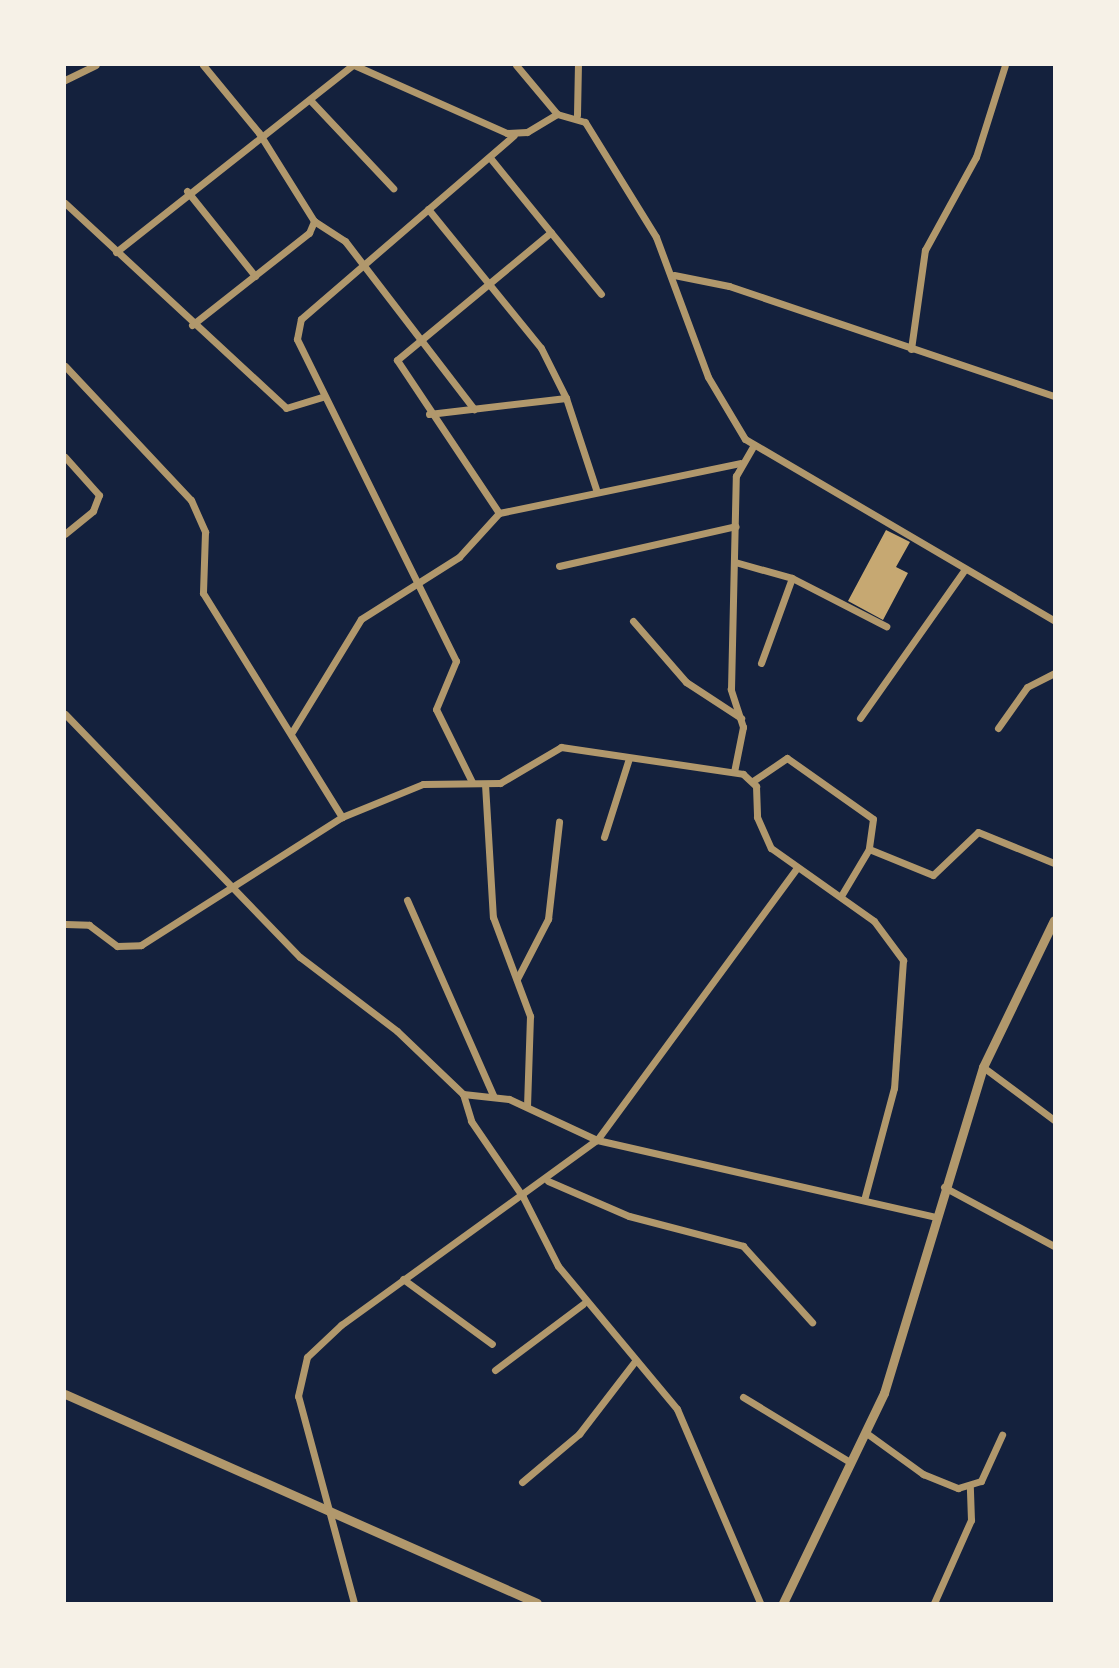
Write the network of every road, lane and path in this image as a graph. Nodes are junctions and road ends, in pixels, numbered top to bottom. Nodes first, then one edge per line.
1 (96, 65) edge
2 (203, 65) edge
3 (353, 65) edge
4 (516, 65) edge
5 (578, 65) edge
6 (1005, 65) edge
7 (65, 80) edge
8 (311, 101) junction
9 (557, 114) junction
10 (577, 115) junction
11 (259, 133) junction
12 (514, 135) junction
13 (491, 159) junction
14 (393, 188) dead end
15 (187, 191) junction
16 (65, 203) edge
17 (428, 209) junction
18 (314, 221) junction
19 (551, 232) junction
20 (116, 252) junction
21 (363, 261) junction
22 (674, 275) junction
23 (255, 276) junction
24 (488, 283) junction
25 (601, 294) dead end
26 (192, 325) junction
27 (422, 338) junction
28 (911, 349) junction
29 (65, 366) edge
30 (323, 397) junction
31 (1054, 397) edge
32 (566, 398) junction
33 (474, 409) junction
34 (429, 414) junction
35 (753, 447) junction
36 (65, 457) edge
37 (740, 463) junction
38 (596, 489) junction
39 (499, 513) junction
40 (736, 526) junction
41 (65, 534) edge
42 (735, 562) junction
43 (559, 566) dead end
44 (965, 569) junction
45 (792, 578) junction
46 (419, 582) junction
47 (1054, 620) edge
48 (633, 621) dead end
49 (886, 626) dead end
50 (761, 663) dead end
51 (1054, 673) edge
52 (65, 713) edge
53 (860, 718) dead end
54 (742, 719) junction
55 (998, 728) dead end
56 (292, 732) junction
57 (629, 758) junction
58 (734, 772) junction
59 (753, 781) junction
60 (472, 782) junction
61 (485, 784) junction
62 (342, 817) junction
63 (559, 822) dead end
64 (604, 837) dead end
65 (869, 849) junction
66 (1054, 863) edge
67 (797, 868) junction
68 (232, 885) junction
69 (841, 896) junction
70 (407, 900) dead end
71 (1054, 920) edge
72 (65, 924) edge
73 (517, 979) junction
74 (984, 1067) junction
75 (463, 1094) junction
76 (494, 1097) junction
77 (527, 1106) junction
78 (1054, 1120) edge
79 (597, 1140) junction
80 (548, 1181) junction
81 (943, 1187) junction
82 (523, 1197) junction
83 (864, 1200) junction
84 (935, 1217) junction
85 (1054, 1247) edge
86 (403, 1279) junction
87 (583, 1304) junction
88 (812, 1322) dead end
89 (492, 1344) dead end
90 (635, 1361) junction
91 (495, 1370) dead end
92 (65, 1395) edge
93 (743, 1397) dead end
94 (865, 1432) junction
95 (1002, 1435) dead end
96 (850, 1462) junction
97 (522, 1482) dead end
98 (970, 1487) junction
99 (328, 1510) junction
100 (525, 1601) edge
101 (354, 1603) edge
102 (537, 1603) edge
103 (760, 1603) edge
104 (783, 1603) edge
105 (934, 1603) edge

1 - 7 street
2 - 11 street
3 - 8 street
3 - 12 street
4 - 9 street
5 - 10 street
6 - 28 street
8 - 11 street
8 - 14 street
9 - 10 street
9 - 12 street
10 - 22 street
11 - 15 street
11 - 18 street
12 - 13 street
13 - 17 street
13 - 19 street
15 - 20 street
15 - 23 street
16 - 20 street
17 - 21 street
17 - 24 street
18 - 21 street
18 - 23 street
19 - 24 street
19 - 25 street
20 - 26 street
21 - 27 street
21 - 30 street
22 - 28 street
22 - 35 street
23 - 26 street
24 - 27 street
24 - 32 street
26 - 30 street
27 - 33 street
27 - 34 street
28 - 31 street
29 - 56 street
30 - 46 street
32 - 33 street
32 - 38 street
33 - 34 street
34 - 39 street
35 - 37 street
35 - 44 street
36 - 41 street
37 - 38 street
37 - 40 street
38 - 39 street
39 - 46 street
40 - 42 street
40 - 43 street
42 - 45 street
42 - 54 street
44 - 47 street
44 - 53 street
45 - 49 street
45 - 50 street
46 - 56 street
46 - 60 street
48 - 54 street
51 - 55 street
52 - 68 street
54 - 58 street
56 - 62 street
57 - 58 street
57 - 61 street
57 - 64 street
58 - 59 street
59 - 65 street
59 - 67 street
60 - 61 street
60 - 62 street
61 - 73 street
62 - 68 street
63 - 73 street
65 - 66 street
65 - 69 street
67 - 69 street
67 - 79 street
68 - 72 street
68 - 75 street
69 - 83 street
70 - 76 street
71 - 74 street
73 - 77 street
74 - 78 street
74 - 81 street
75 - 76 street
75 - 82 street
76 - 77 street
77 - 79 street
79 - 80 street
79 - 83 street
80 - 82 street
80 - 88 street
81 - 84 street
81 - 85 street
82 - 86 street
82 - 87 street
83 - 84 street
84 - 94 street
86 - 89 street
86 - 99 street
87 - 90 street
87 - 91 street
90 - 97 street
90 - 103 street
92 - 99 street
93 - 96 street
94 - 96 street
94 - 98 street
95 - 98 street
96 - 104 street
98 - 105 street
99 - 100 street
99 - 101 street
100 - 102 street

